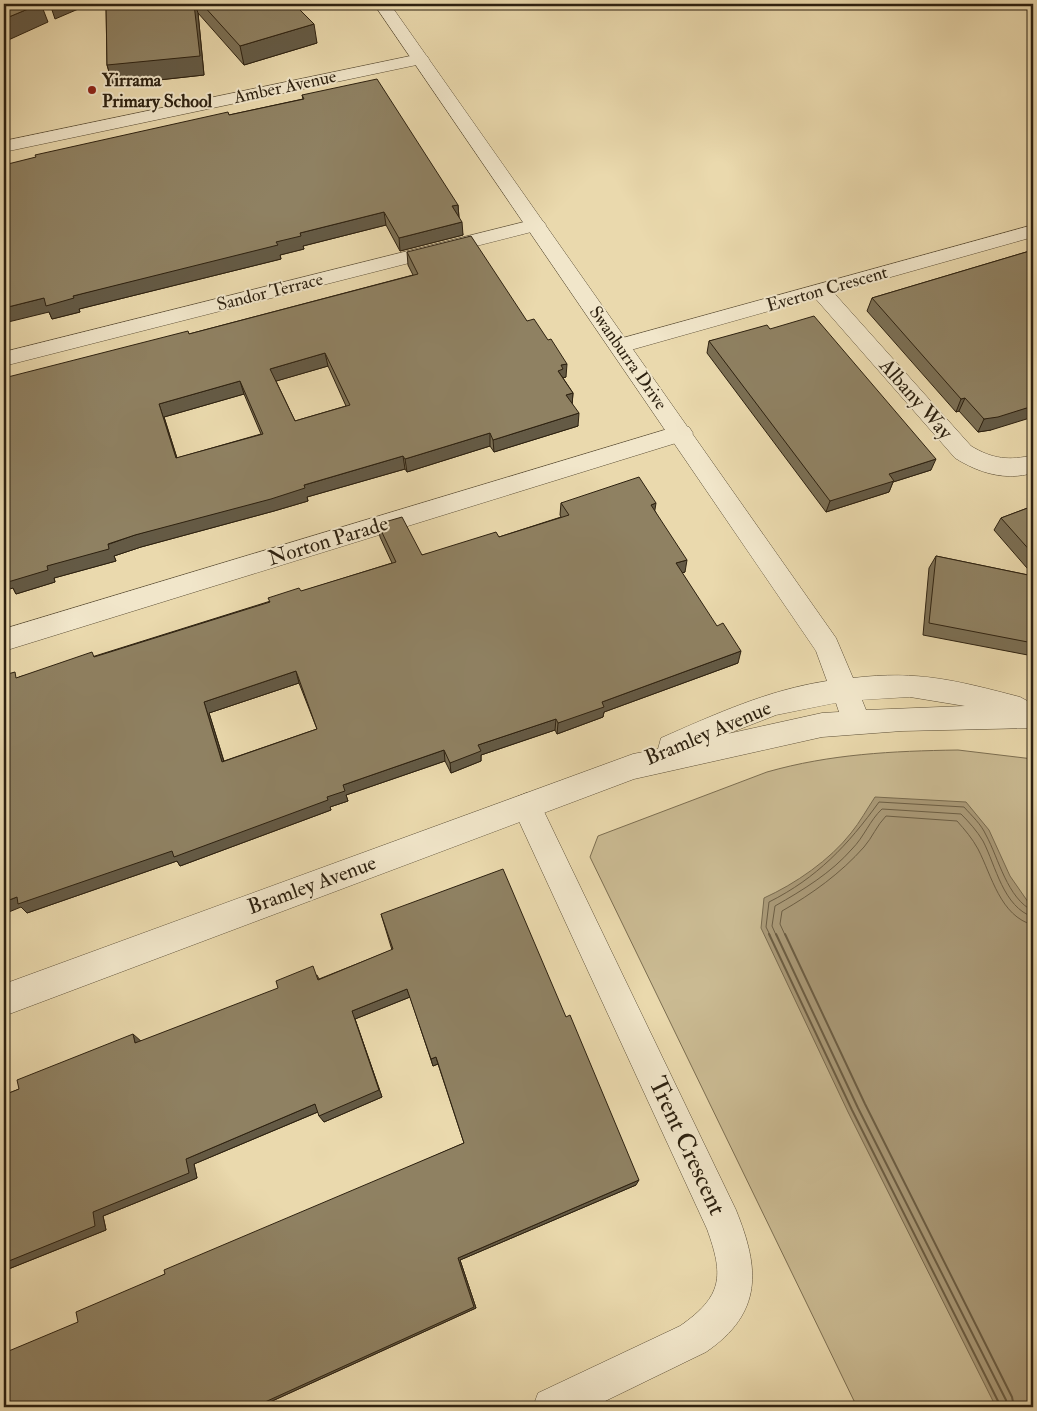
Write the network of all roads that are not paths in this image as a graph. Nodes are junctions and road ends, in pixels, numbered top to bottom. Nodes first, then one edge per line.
1 (382, 4) edge
2 (420, 59) junction
3 (4, 147) edge
4 (536, 225) junction
5 (1033, 231) edge
6 (820, 290) junction
7 (620, 346) junction
8 (4, 359) edge
9 (681, 434) junction
10 (1033, 464) edge
11 (4, 640) edge
12 (846, 692) junction
13 (1033, 714) edge
14 (857, 722) junction
15 (620, 771) junction
16 (527, 806) junction
17 (4, 1000) edge
18 (552, 1407) edge

1 - 2 street, Swanburra Drive
2 - 3 street, Amber Avenue
2 - 4 street, Swanburra Drive
4 - 7 street, Swanburra Drive
4 - 8 street, Sandor Terrace
5 - 6 street, Everton Crescent
6 - 7 street, Everton Crescent
6 - 10 street, Albany Way
7 - 9 street, Swanburra Drive
9 - 11 street, Norton Parade
9 - 12 street, Swanburra Drive
12 - 13 street, Bramley Avenue
12 - 14 street, Swanburra Drive
12 - 15 street, Bramley Avenue
13 - 14 street, Bramley Avenue
14 - 15 street, Bramley Avenue
15 - 16 street, Bramley Avenue
16 - 17 street, Bramley Avenue
16 - 18 street, Trent Crescent

